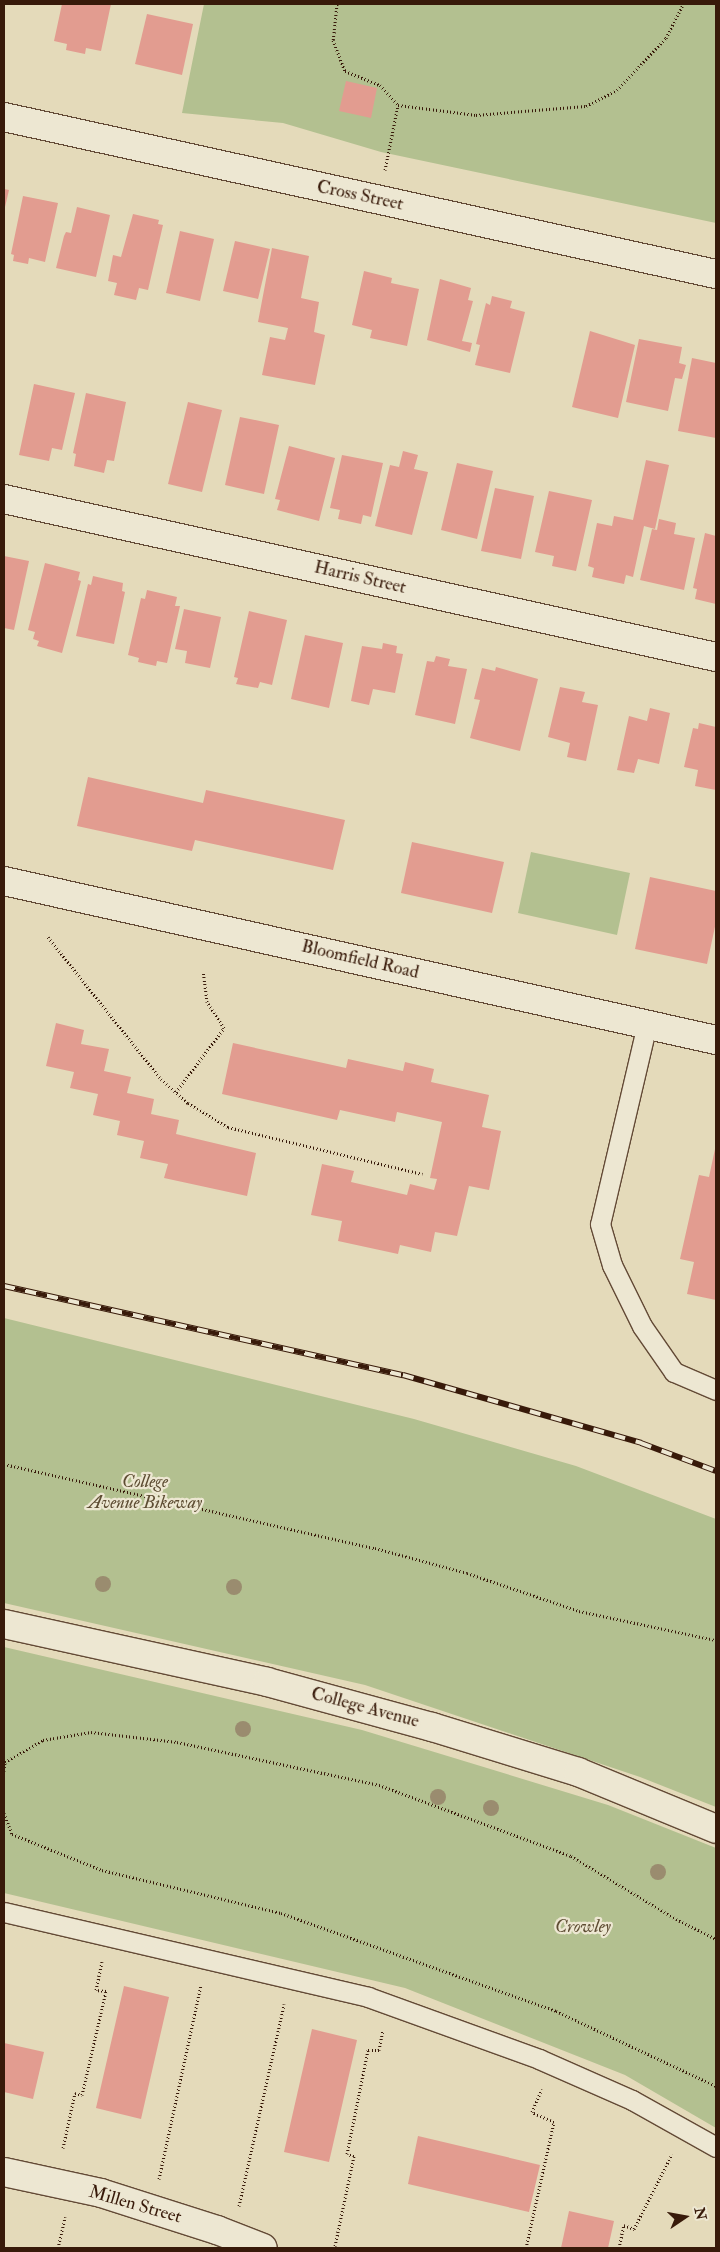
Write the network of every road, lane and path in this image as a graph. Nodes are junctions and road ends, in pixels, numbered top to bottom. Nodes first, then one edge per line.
1 (337, 4) edge
2 (683, 4) edge
3 (398, 105) junction
4 (4, 118) edge
5 (382, 200) junction
6 (716, 274) edge
7 (4, 499) edge
8 (716, 657) edge
9 (4, 881) edge
10 (48, 937) dead end
11 (203, 971) dead end
12 (647, 1024) junction
13 (716, 1040) edge
14 (176, 1092) junction
15 (422, 1174) dead end
16 (716, 1390) edge
17 (4, 1464) edge
18 (4, 1624) edge
19 (716, 1640) edge
20 (4, 1771) edge
21 (4, 1813) edge
22 (716, 1829) edge
23 (4, 1912) edge
24 (108, 1936) junction
25 (716, 1939) edge
26 (207, 1959) junction
27 (290, 1978) junction
28 (389, 2004) junction
29 (553, 2065) junction
30 (716, 2086) edge
31 (684, 2129) junction
32 (716, 2147) edge
33 (63, 2148) dead end
34 (4, 2172) edge
35 (153, 2209) junction
36 (66, 2215) dead end
37 (230, 2235) junction
38 (335, 2246) dead end
39 (58, 2248) edge
40 (263, 2248) edge
41 (526, 2248) edge
42 (620, 2248) edge

1 - 3 path
2 - 3 path
3 - 5 path
4 - 5 street, Cross Street
5 - 6 street, Cross Street
7 - 8 street, Harris Street
9 - 12 street, Bloomfield Road
10 - 14 path
11 - 14 path
12 - 13 street, Bloomfield Road
12 - 16 lane
14 - 15 path
17 - 19 path
18 - 22 street, College Avenue
20 - 25 path
21 - 30 path
23 - 24 lane
24 - 26 lane
24 - 33 path
26 - 27 lane
26 - 35 path
27 - 28 lane
27 - 37 path
28 - 29 lane
28 - 38 path
29 - 31 lane
29 - 41 path
31 - 32 lane
31 - 42 path
34 - 35 street, Millen Street
35 - 37 street, Millen Street
36 - 39 path
37 - 40 street, Millen Street

